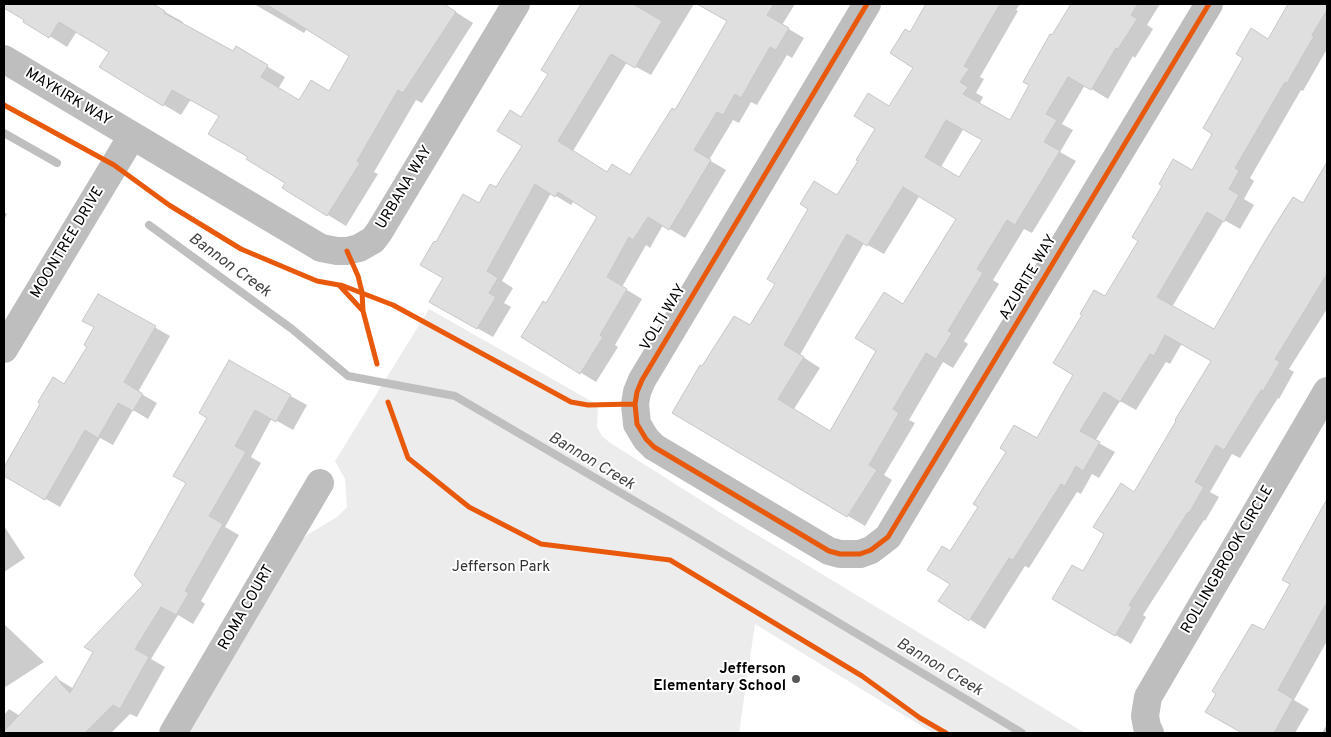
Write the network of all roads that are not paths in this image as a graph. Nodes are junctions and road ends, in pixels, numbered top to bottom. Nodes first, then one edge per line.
1 (516, 4) edge
2 (866, 4) edge
3 (1208, 4) edge
4 (4, 59) edge
5 (132, 136) junction
6 (4, 349) edge
7 (1327, 391) edge
8 (320, 483) dead end
9 (860, 554) joint
10 (173, 733) edge
11 (1150, 733) edge

1 - 5 street, URBANA WAY
2 - 9 street, VOLTI WAY
3 - 9 street, AZURITE WAY
4 - 5 street, MAYKIRK WAY
5 - 6 street, MOONTREE DRIVE
7 - 11 street, ROLLINGBROOK CIRCLE
8 - 10 street, ROMA COURT

